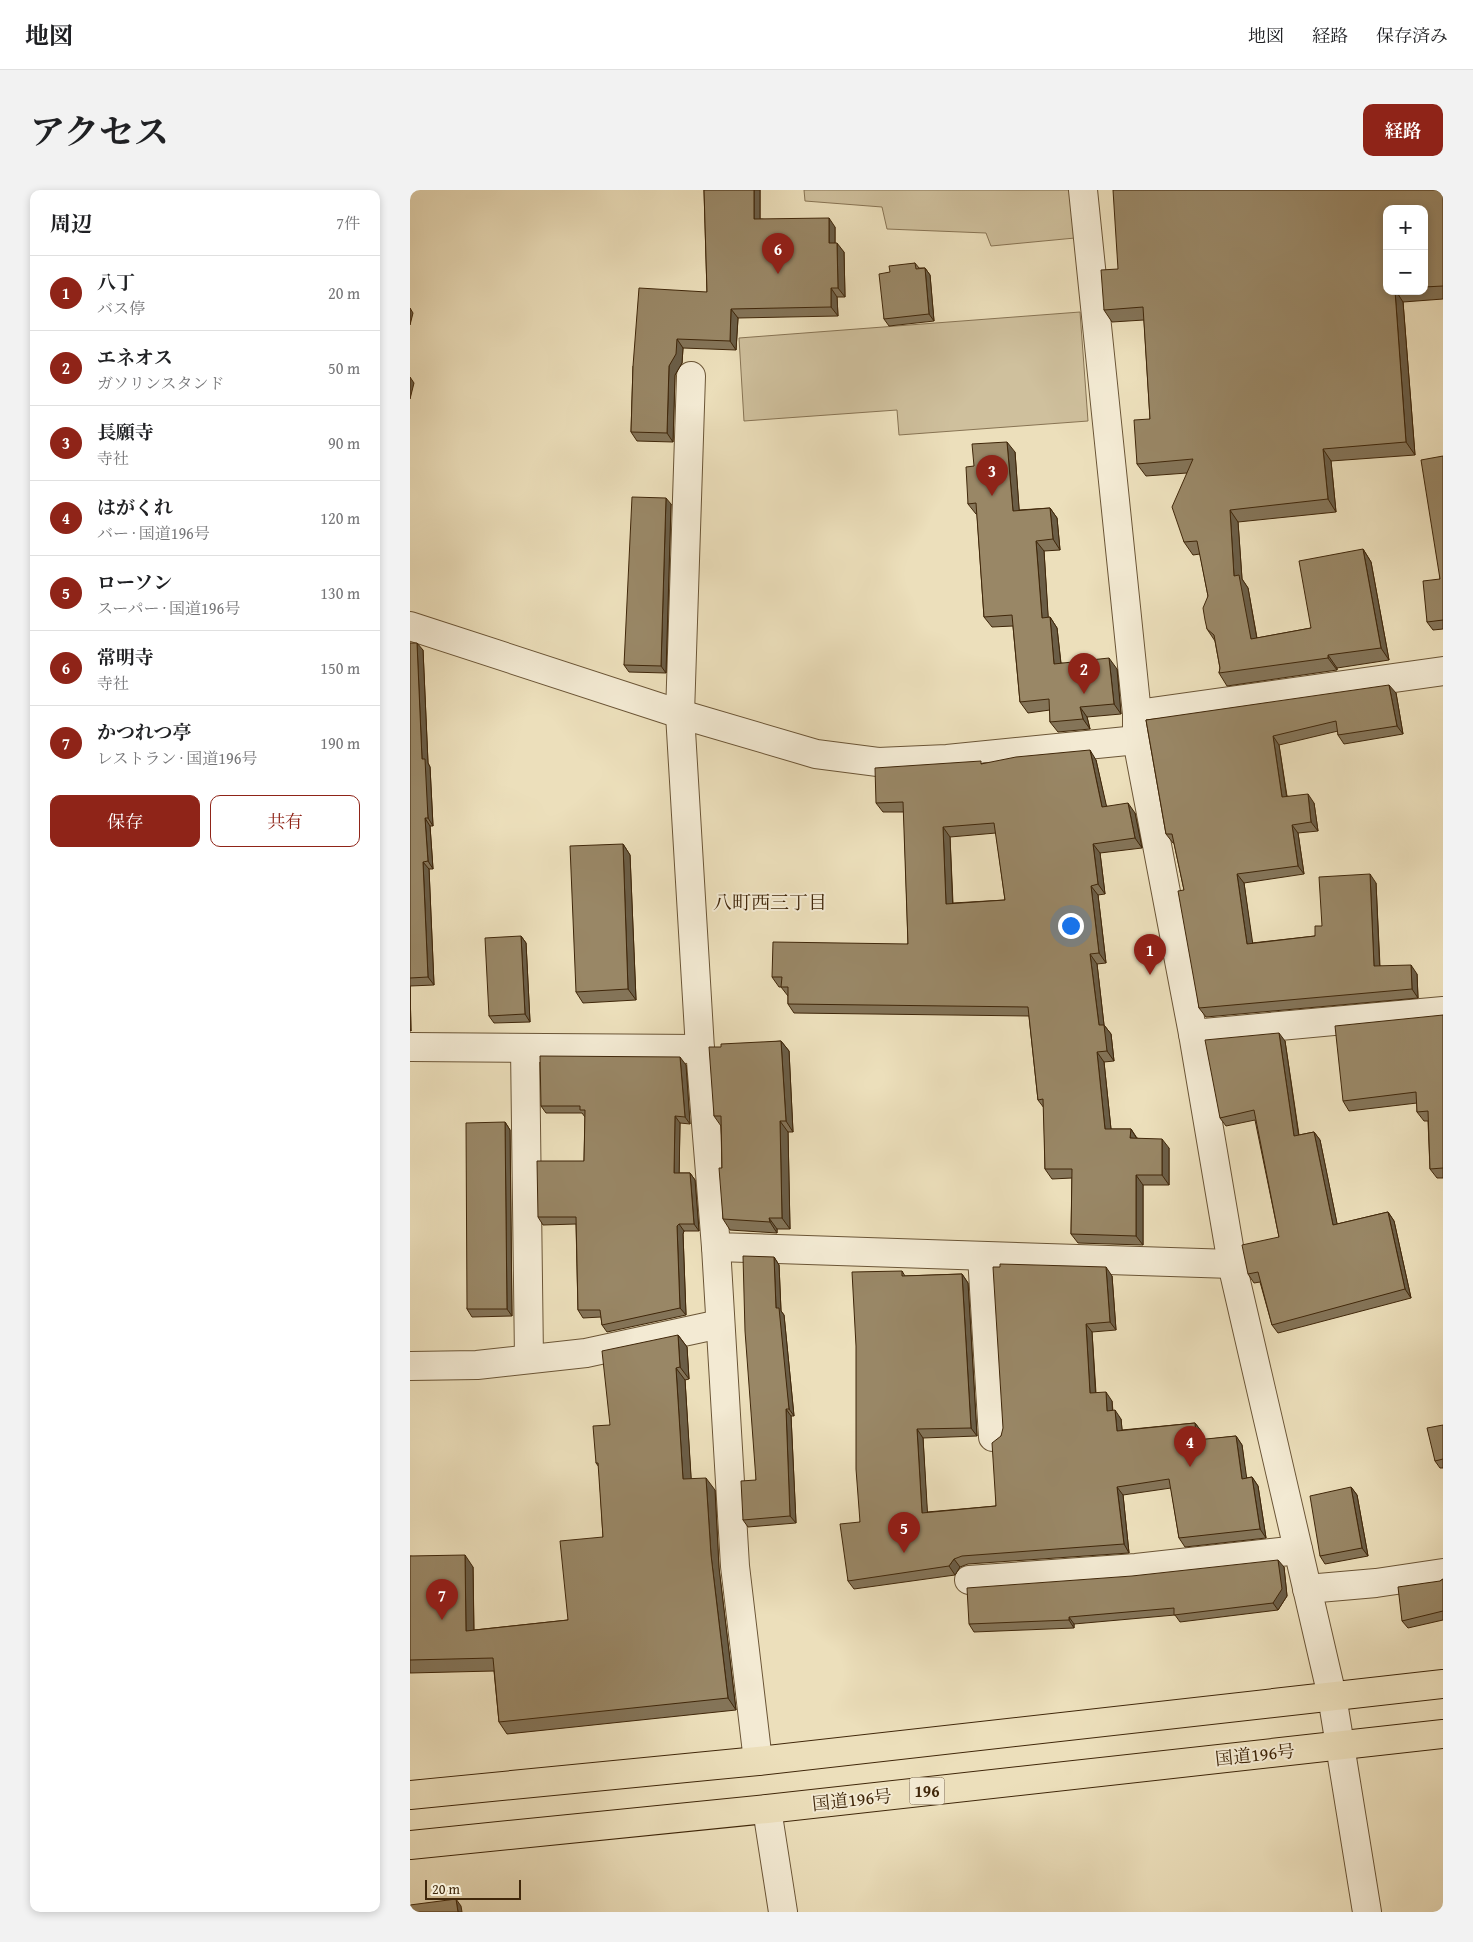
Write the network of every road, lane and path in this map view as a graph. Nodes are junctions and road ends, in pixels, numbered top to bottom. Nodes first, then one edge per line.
1 (1083, 190) edge
2 (691, 376) dead end
3 (410, 626) edge
4 (1443, 671) edge
5 (680, 714) junction
6 (1137, 727) junction
7 (1443, 1011) edge
8 (1193, 1034) junction
9 (410, 1047) edge
10 (526, 1048) junction
11 (700, 1049) junction
12 (716, 1247) junction
13 (982, 1256) junction
14 (1232, 1264) junction
15 (720, 1324) junction
16 (529, 1359) junction
17 (410, 1366) edge
18 (993, 1437) dead end
19 (1298, 1550) junction
20 (1443, 1573) edge
21 (970, 1580) dead end
22 (1307, 1589) junction
23 (1443, 1684) edge
24 (1332, 1696) junction
25 (1443, 1734) edge
26 (1340, 1745) junction
27 (758, 1761) junction
28 (413, 1793) edge
29 (767, 1809) junction
30 (416, 1847) edge
31 (783, 1912) edge
32 (1368, 1912) edge

1 - 6 street
2 - 5 street
3 - 5 street
4 - 6 street
5 - 6 street
5 - 11 street
6 - 8 street
7 - 8 street
8 - 14 street
9 - 10 street
10 - 11 street
10 - 16 street
11 - 12 street
12 - 13 street
12 - 15 street
13 - 14 street
13 - 18 street
14 - 19 street
15 - 16 street
15 - 27 street
16 - 17 street
19 - 21 street
19 - 22 street
20 - 22 street
22 - 24 street
23 - 24 highway
24 - 26 street
24 - 27 highway
25 - 26 highway, 国道196号 / 196
26 - 29 highway, 国道196号 / 196
26 - 32 street
27 - 28 highway
29 - 30 highway, 国道196号 / 196
29 - 31 street

